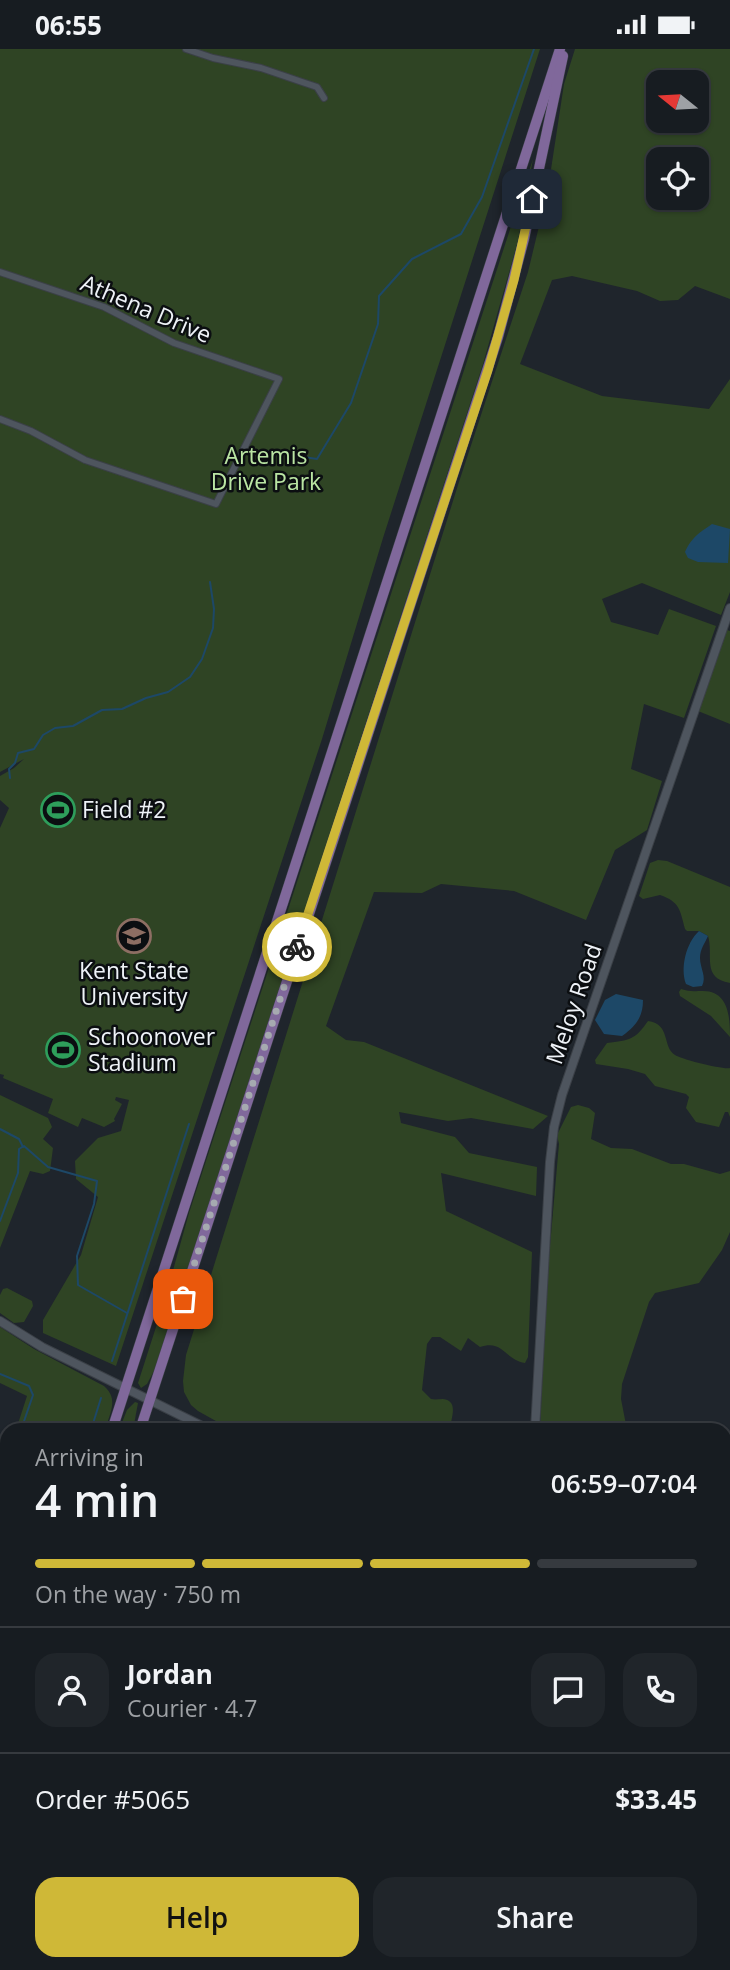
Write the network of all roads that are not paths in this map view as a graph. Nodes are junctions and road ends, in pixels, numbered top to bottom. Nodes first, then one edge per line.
1 (186, 49) edge
2 (563, 49) edge
3 (324, 98) dead end
4 (0, 272) edge
5 (0, 419) edge
6 (730, 608) edge
7 (0, 1321) edge
8 (126, 1389) junction
9 (150, 1401) junction
10 (114, 1423) edge
11 (142, 1423) edge
12 (196, 1423) edge
13 (535, 1423) edge

1 - 3 street
2 - 8 main road
2 - 9 main road
4 - 5 street, Athena Drive
6 - 13 street, Meloy Road
7 - 8 street
8 - 9 street
8 - 10 main road
9 - 11 main road
9 - 12 street

